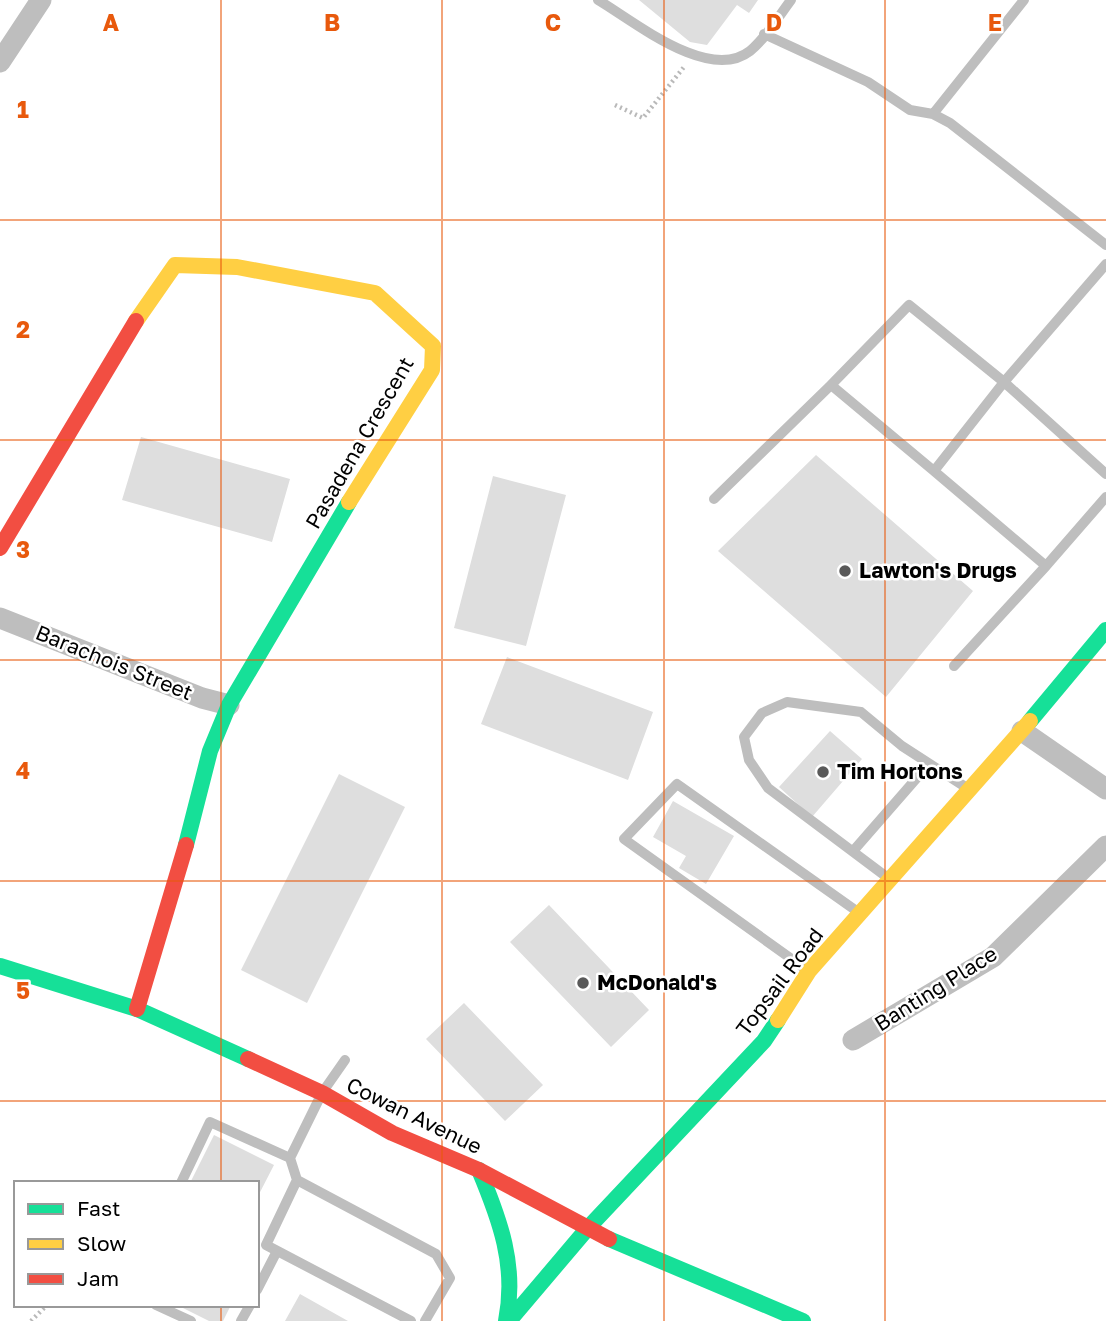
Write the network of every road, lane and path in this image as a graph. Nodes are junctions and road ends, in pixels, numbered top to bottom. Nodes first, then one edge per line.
1 (41, 0) edge
2 (598, 0) edge
3 (791, 0) edge
4 (1024, 0) edge
5 (764, 34) junction
6 (693, 56) junction
7 (0, 62) edge
8 (615, 105) dead end
9 (933, 114) junction
10 (1106, 245) edge
11 (1106, 264) edge
12 (1004, 382) junction
13 (831, 385) junction
14 (934, 471) junction
15 (1106, 474) edge
16 (1106, 497) edge
17 (714, 499) dead end
18 (0, 548) edge
19 (1046, 566) junction
20 (0, 618) edge
21 (1106, 631) edge
22 (954, 666) dead end
23 (229, 705) junction
24 (1022, 731) junction
25 (929, 764) junction
26 (1106, 789) edge
27 (970, 790) junction
28 (1106, 846) edge
29 (854, 850) junction
30 (889, 879) junction
31 (860, 913) junction
32 (0, 966) edge
33 (809, 971) junction
34 (136, 1009) junction
35 (853, 1040) dead end
36 (345, 1060) dead end
37 (322, 1093) junction
38 (290, 1158) junction
39 (479, 1170) junction
40 (297, 1180) junction
41 (182, 1181) edge
42 (587, 1229) junction
43 (277, 1251) junction
44 (259, 1286) edge
45 (45, 1307) edge
46 (160, 1307) edge
47 (31, 1321) edge
48 (191, 1321) edge
49 (411, 1321) edge
50 (425, 1321) edge
51 (507, 1321) edge
52 (803, 1321) edge

1 - 7 street
2 - 6 lane
3 - 5 lane
4 - 9 lane
5 - 6 lane
5 - 9 lane
6 - 8 path
9 - 10 lane
11 - 12 lane
12 - 13 lane
12 - 14 lane
12 - 15 lane
13 - 14 lane
13 - 17 lane
14 - 19 lane
16 - 19 lane
18 - 23 street, Pasadena Crescent
19 - 22 lane
20 - 23 street, Barachois Street
21 - 24 street, Topsail Road
23 - 34 street, Pasadena Crescent
24 - 26 street
24 - 27 street, Topsail Road
25 - 27 lane
25 - 29 lane
25 - 29 lane
27 - 30 street, Topsail Road
28 - 35 street, Banting Place
29 - 30 lane
30 - 31 street, Topsail Road
31 - 33 street, Topsail Road
31 - 33 lane
32 - 34 street, Cowan Avenue
33 - 42 street, Topsail Road
34 - 37 street, Cowan Avenue
36 - 37 lane
37 - 38 lane
37 - 39 street, Cowan Avenue
38 - 40 lane
38 - 41 lane
39 - 42 street, Cowan Avenue
39 - 51 street
40 - 43 lane
40 - 50 lane
42 - 51 street, Topsail Road
42 - 52 street, Cowan Avenue
43 - 44 lane
43 - 49 lane
45 - 47 path
46 - 48 lane

